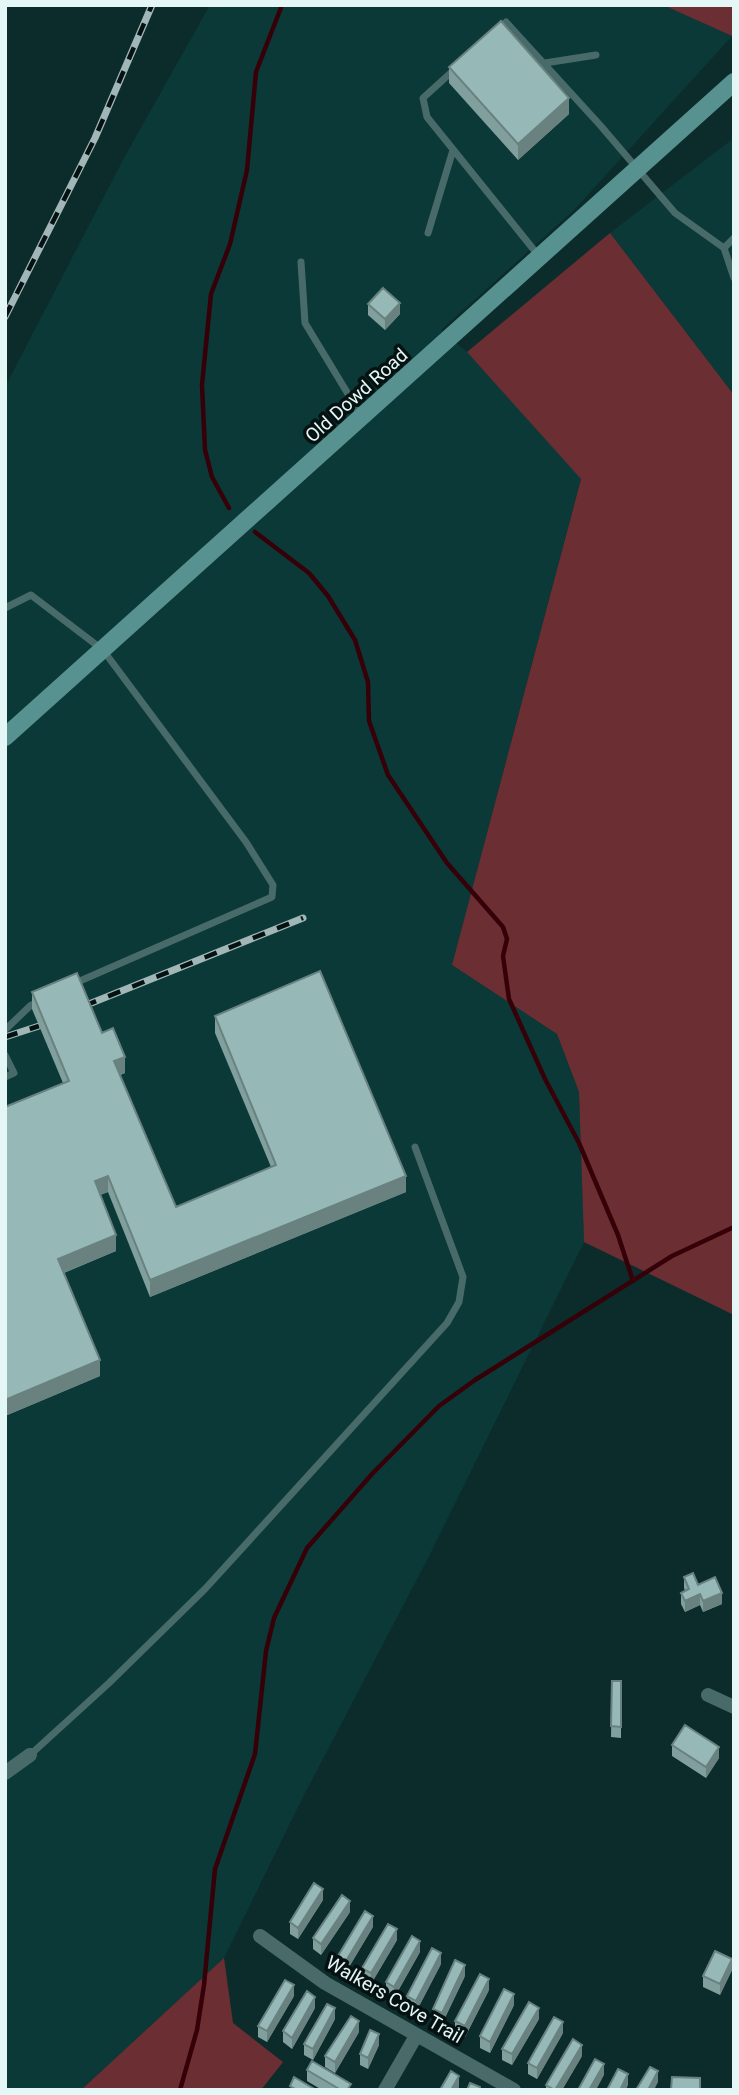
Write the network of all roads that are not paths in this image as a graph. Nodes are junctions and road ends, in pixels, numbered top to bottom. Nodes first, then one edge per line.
1 (488, 39) edge
2 (596, 55) dead end
3 (460, 64) edge
4 (545, 64) junction
5 (734, 82) edge
6 (453, 150) junction
7 (636, 171) junction
8 (428, 233) dead end
9 (734, 238) edge
10 (724, 248) junction
11 (541, 258) junction
12 (300, 262) dead end
13 (734, 278) edge
14 (362, 418) junction
15 (5, 608) edge
16 (103, 650) junction
17 (5, 737) edge
18 (67, 988) edge
19 (54, 994) edge
20 (5, 1030) edge
21 (5, 1055) edge
22 (5, 1077) edge
23 (415, 1147) dead end
24 (708, 1695) dead end
25 (734, 1707) edge
26 (30, 1755) joint
27 (5, 1773) edge
28 (260, 1936) dead end
29 (416, 2036) junction
30 (385, 2090) edge
31 (514, 2090) edge

1 - 4 lane
2 - 4 lane
3 - 6 lane
4 - 7 lane
5 - 7 street, Old Dowd Road
6 - 8 lane
6 - 11 lane
7 - 10 lane
7 - 11 street, Old Dowd Road
9 - 10 lane
10 - 13 lane
11 - 14 street, Old Dowd Road
12 - 14 lane
14 - 16 street, Old Dowd Road
15 - 16 lane
16 - 17 street, Old Dowd Road
16 - 18 lane
19 - 20 lane
21 - 22 lane
23 - 26 lane
24 - 25 street
26 - 27 street
28 - 29 street, Walkers Cove Trail
29 - 30 street
29 - 31 street, Walkers Cove Trail

